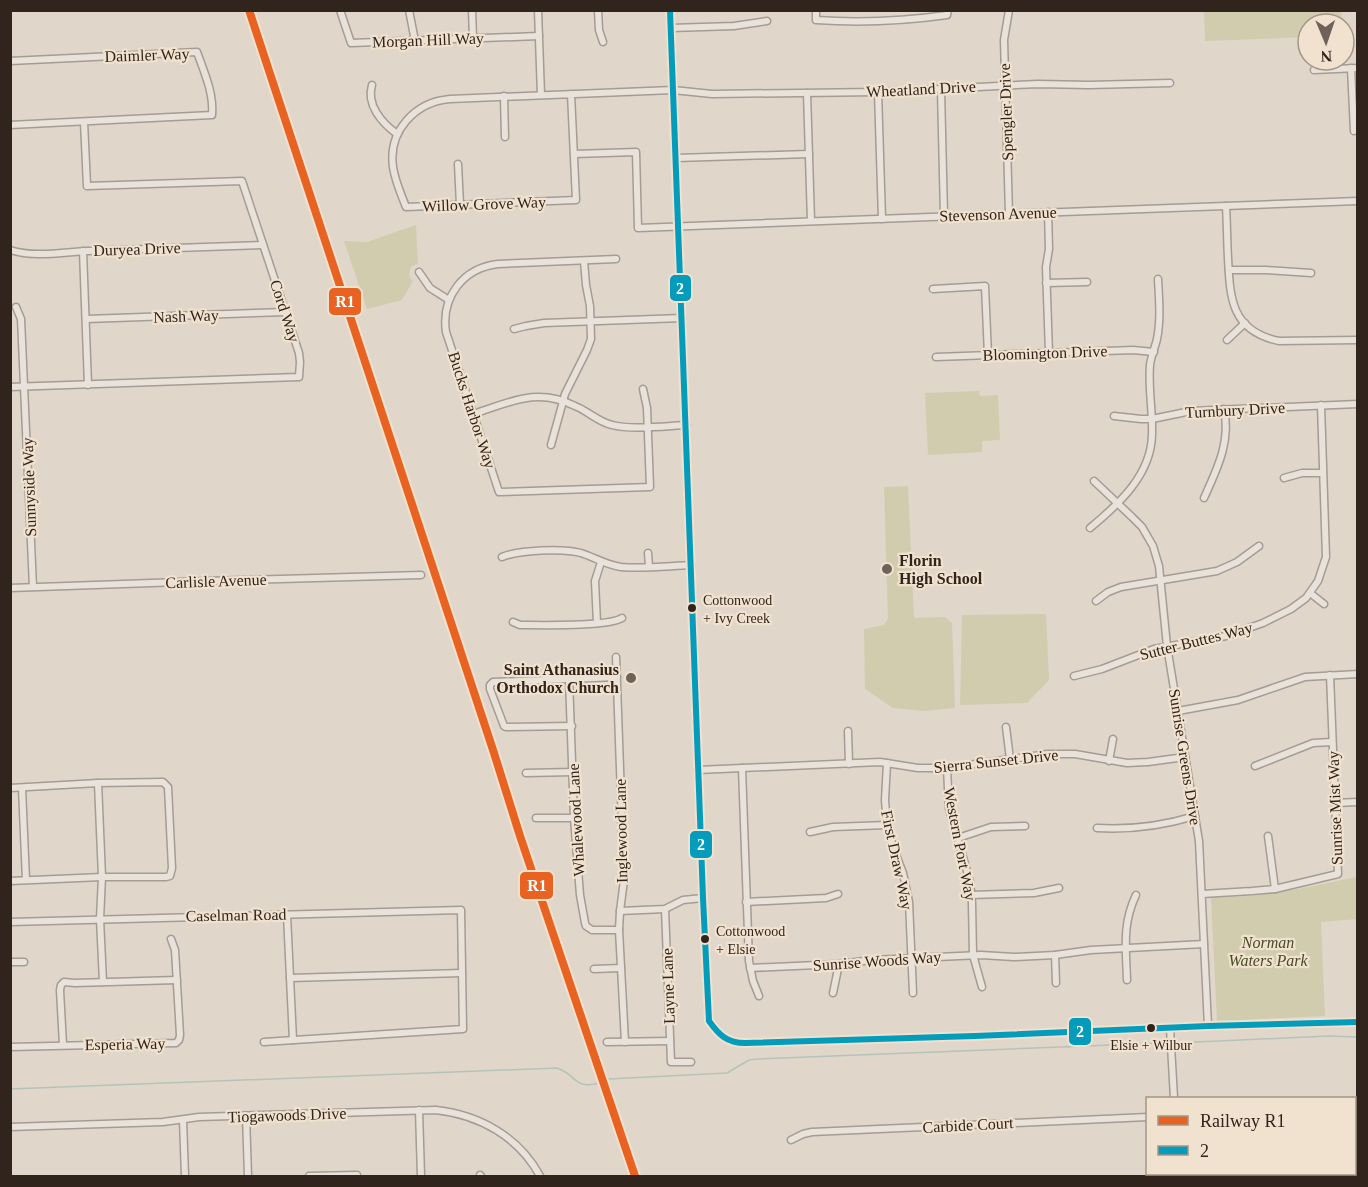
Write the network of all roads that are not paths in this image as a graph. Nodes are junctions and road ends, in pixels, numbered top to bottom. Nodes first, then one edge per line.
1 (340, 10) edge
2 (409, 10) edge
3 (472, 10) edge
4 (538, 10) edge
5 (598, 10) edge
6 (670, 10) edge
7 (816, 10) edge
8 (948, 10) edge
9 (1008, 10) edge
10 (767, 21) dead end
11 (671, 28) junction
12 (538, 36) junction
13 (473, 38) junction
14 (415, 40) junction
15 (603, 42) dead end
16 (10, 61) edge
17 (1354, 72) edge
18 (1170, 82) dead end
19 (372, 85) dead end
20 (1005, 85) junction
21 (673, 90) junction
22 (941, 90) junction
23 (878, 92) junction
24 (807, 93) junction
25 (571, 94) junction
26 (541, 95) junction
27 (504, 96) junction
28 (84, 122) junction
29 (10, 125) edge
30 (1354, 131) dead end
31 (397, 134) junction
32 (505, 137) dead end
33 (574, 154) junction
34 (809, 154) junction
35 (676, 158) junction
36 (458, 164) dead end
37 (1358, 201) edge
38 (460, 205) junction
39 (1226, 206) junction
40 (1048, 212) junction
41 (1009, 214) junction
42 (944, 216) junction
43 (882, 219) junction
44 (811, 221) junction
45 (678, 226) junction
46 (263, 245) junction
47 (10, 250) edge
48 (83, 251) junction
49 (616, 259) dead end
50 (584, 261) junction
51 (1229, 270) junction
52 (419, 272) dead end
53 (1311, 273) dead end
54 (1158, 279) dead end
55 (1087, 282) dead end
56 (1046, 283) junction
57 (933, 289) dead end
58 (449, 300) junction
59 (16, 307) dead end
60 (286, 312) junction
61 (682, 318) junction
62 (86, 320) junction
63 (592, 321) junction
64 (1245, 323) junction
65 (514, 329) dead end
66 (1227, 340) dead end
67 (1358, 340) edge
68 (1154, 352) junction
69 (1049, 353) junction
70 (987, 355) junction
71 (936, 357) dead end
72 (88, 385) junction
73 (10, 387) edge
74 (24, 387) junction
75 (643, 389) dead end
76 (563, 401) junction
77 (1358, 404) edge
78 (1321, 405) junction
79 (1224, 409) junction
80 (473, 414) junction
81 (1114, 416) dead end
82 (1152, 419) junction
83 (686, 425) junction
84 (648, 426) junction
85 (551, 445) dead end
86 (1323, 472) junction
87 (1284, 478) dead end
88 (1094, 481) dead end
89 (1204, 498) dead end
90 (1118, 503) junction
91 (1090, 528) dead end
92 (1259, 546) dead end
93 (648, 553) dead end
94 (502, 556) dead end
95 (601, 562) junction
96 (691, 565) junction
97 (649, 567) junction
98 (421, 575) dead end
99 (1162, 580) junction
100 (33, 587) junction
101 (10, 588) edge
102 (1310, 593) junction
103 (1096, 600) dead end
104 (1324, 604) dead end
105 (622, 618) dead end
106 (513, 622) dead end
107 (597, 623) junction
108 (1167, 646) junction
109 (616, 657) dead end
110 (1358, 674) edge
111 (1330, 675) junction
112 (1074, 676) dead end
113 (616, 677) junction
114 (569, 679) junction
115 (1178, 711) junction
116 (572, 726) junction
117 (1006, 727) dead end
118 (848, 731) dead end
119 (1113, 739) dead end
120 (1332, 742) junction
121 (1185, 757) junction
122 (1010, 759) junction
123 (1108, 761) junction
124 (887, 763) junction
125 (849, 764) junction
126 (1255, 766) dead end
127 (742, 768) junction
128 (946, 768) junction
129 (698, 770) junction
130 (573, 772) junction
131 (526, 773) dead end
132 (98, 783) junction
133 (10, 788) edge
134 (22, 788) junction
135 (1358, 802) edge
136 (1335, 803) junction
137 (1195, 816) junction
138 (574, 818) junction
139 (536, 819) dead end
140 (887, 825) junction
141 (1025, 826) dead end
142 (1097, 828) dead end
143 (810, 832) dead end
144 (1268, 836) dead end
145 (958, 838) junction
146 (102, 877) junction
147 (26, 880) junction
148 (10, 881) edge
149 (1059, 888) dead end
150 (1275, 889) junction
151 (838, 894) dead end
152 (1202, 894) junction
153 (971, 896) junction
154 (1136, 896) dead end
155 (703, 898) junction
156 (746, 902) junction
157 (665, 909) junction
158 (620, 911) junction
159 (287, 915) junction
160 (100, 919) junction
161 (10, 922) edge
162 (619, 930) junction
163 (171, 939) dead end
164 (1204, 945) junction
165 (1126, 948) junction
166 (973, 955) junction
167 (1055, 955) junction
168 (911, 958) junction
169 (10, 962) edge
170 (24, 962) dead end
171 (839, 964) junction
172 (621, 968) junction
173 (750, 968) junction
174 (594, 969) dead end
175 (462, 973) junction
176 (290, 978) junction
177 (177, 980) junction
178 (1127, 980) dead end
179 (104, 982) junction
180 (1056, 983) dead end
181 (982, 987) dead end
182 (833, 993) dead end
183 (913, 993) dead end
184 (759, 996) dead end
185 (1358, 1022) edge
186 (1208, 1026) junction
187 (1170, 1028) junction
188 (293, 1040) junction
189 (670, 1041) junction
190 (264, 1042) dead end
191 (607, 1042) dead end
192 (625, 1042) junction
193 (63, 1045) junction
194 (10, 1047) edge
195 (691, 1062) dead end
196 (1174, 1097) edge
197 (419, 1110) junction
198 (246, 1116) junction
199 (1146, 1117) edge
200 (183, 1120) junction
201 (10, 1127) edge
202 (791, 1140) dead end
203 (185, 1176) edge
204 (248, 1176) edge
205 (309, 1176) edge
206 (357, 1176) edge
207 (421, 1176) edge
208 (540, 1176) edge

1 - 14 street, Morgan Hill Way
2 - 14 street
3 - 13 street
4 - 12 street
5 - 15 street
6 - 11 street
7 - 8 street
9 - 20 street, Spengler Drive
10 - 11 street
11 - 21 street
12 - 13 street, Morgan Hill Way
12 - 26 street
13 - 14 street, Morgan Hill Way
16 - 28 street, Daimler Way
17 - 30 street
18 - 20 street, Wheatland Drive
19 - 31 street
20 - 22 street, Wheatland Drive
20 - 41 street, Spengler Drive
21 - 24 street, Wheatland Drive
21 - 25 street
21 - 35 street
22 - 23 street, Wheatland Drive
22 - 42 street
23 - 24 street, Wheatland Drive
23 - 43 street
24 - 34 street
25 - 26 street
25 - 33 street, Willow Grove Way
26 - 27 street
27 - 31 street
27 - 32 street
28 - 29 street, Daimler Way
28 - 46 street, Cord Way
31 - 38 street, Willow Grove Way
33 - 38 street, Willow Grove Way
33 - 45 street, Stevenson Avenue
34 - 35 street
34 - 44 street
35 - 45 street
36 - 38 street
37 - 39 street, Stevenson Avenue
39 - 40 street, Stevenson Avenue
39 - 51 street
40 - 41 street, Stevenson Avenue
40 - 56 street
41 - 42 street, Stevenson Avenue
42 - 43 street, Stevenson Avenue
43 - 44 street, Stevenson Avenue
44 - 45 street, Stevenson Avenue
45 - 61 street
46 - 48 street, Duryea Drive
46 - 60 street, Cord Way
47 - 48 street, Duryea Drive
48 - 62 street
49 - 50 street, Bucks Harbor Way
50 - 58 street, Bucks Harbor Way
50 - 63 street
51 - 53 street
51 - 64 street
52 - 58 street
54 - 68 street
55 - 56 street
56 - 69 street
57 - 70 street
58 - 80 street, Bucks Harbor Way
59 - 74 street, Sunnyside Way
60 - 62 street, Nash Way
60 - 72 street, Cord Way
61 - 63 street
61 - 83 street
62 - 72 street
63 - 65 street
63 - 76 street
64 - 66 street
64 - 67 street
68 - 69 street, Bloomington Drive
68 - 82 street
69 - 70 street, Bloomington Drive
70 - 71 street, Bloomington Drive
72 - 74 street, Cord Way
73 - 74 street, Cord Way
74 - 100 street, Sunnyside Way
75 - 84 street
76 - 80 street
76 - 84 street
76 - 85 street
77 - 78 street, Turnbury Drive
78 - 79 street, Turnbury Drive
78 - 86 street, Sutter Buttes Way
79 - 82 street, Turnbury Drive
79 - 89 street
80 - 84 street, Bucks Harbor Way
81 - 82 street, Turnbury Drive
82 - 90 street
83 - 84 street
83 - 96 street
86 - 87 street
86 - 102 street, Sutter Buttes Way
88 - 90 street, Sunrise Greens Drive
90 - 91 street
90 - 99 street, Sunrise Greens Drive
92 - 99 street
93 - 97 street
94 - 95 street
95 - 97 street
95 - 107 street
96 - 97 street
96 - 129 street
98 - 100 street, Carlisle Avenue
99 - 103 street
99 - 108 street, Sunrise Greens Drive
100 - 101 street, Carlisle Avenue
102 - 104 street
102 - 108 street, Sutter Buttes Way
105 - 107 street
106 - 107 street
108 - 112 street, Sutter Buttes Way
108 - 115 street, Sunrise Greens Drive
109 - 113 street, Inglewood Lane
110 - 111 street
111 - 115 street
111 - 120 street, Sunrise Mist Way
113 - 114 street
113 - 158 street, Inglewood Lane
114 - 116 street, Whalewood Lane
114 - 116 street
115 - 121 street, Sunrise Greens Drive
116 - 130 street, Whalewood Lane
117 - 122 street
118 - 125 street
119 - 123 street
120 - 126 street
120 - 136 street, Sunrise Mist Way
121 - 123 street, Sierra Sunset Drive
121 - 137 street, Sunrise Greens Drive
122 - 123 street, Sierra Sunset Drive
122 - 128 street, Sierra Sunset Drive
124 - 125 street, Sierra Sunset Drive
124 - 128 street, Sierra Sunset Drive
124 - 140 street, First Draw Way
125 - 127 street, Sierra Sunset Drive
127 - 129 street, Sierra Sunset Drive
127 - 156 street
128 - 145 street, Western Port Way
129 - 155 street
130 - 131 street
130 - 138 street, Whalewood Lane
132 - 134 street
132 - 146 street
132 - 146 street
133 - 134 street
134 - 147 street
135 - 136 street
136 - 150 street, Sunrise Mist Way
137 - 142 street
137 - 152 street, Sunrise Greens Drive
138 - 139 street
138 - 162 street, Whalewood Lane
140 - 143 street
140 - 168 street, First Draw Way
141 - 145 street
144 - 150 street
145 - 153 street, Western Port Way
146 - 147 street
146 - 160 street
147 - 148 street
149 - 153 street
150 - 152 street, Sunrise Mist Way
151 - 156 street
152 - 164 street, Sunrise Greens Drive
153 - 166 street, Western Port Way
154 - 165 street
155 - 157 street
155 - 187 street
156 - 173 street
157 - 158 street
157 - 189 street, Layne Lane
158 - 162 street, Inglewood Lane
159 - 160 street, Caselman Road
159 - 175 street, Caselman Road
159 - 176 street
160 - 161 street, Caselman Road
160 - 179 street
162 - 172 street, Inglewood Lane
163 - 177 street
164 - 165 street, Sunrise Woods Way
164 - 186 street, Sunrise Greens Drive
165 - 167 street, Sunrise Woods Way
165 - 178 street
166 - 167 street, Sunrise Woods Way
166 - 168 street, Sunrise Woods Way
166 - 181 street, Western Port Way
167 - 180 street
168 - 171 street, Sunrise Woods Way
168 - 183 street, First Draw Way
169 - 170 street
171 - 173 street, Sunrise Woods Way
171 - 182 street
172 - 174 street
172 - 192 street, Inglewood Lane
173 - 184 street
175 - 176 street
175 - 188 street
176 - 188 street
177 - 179 street
177 - 193 street, Esperia Way
179 - 193 street
185 - 186 street
186 - 187 street
187 - 196 street
188 - 190 street
189 - 192 street
189 - 195 street, Layne Lane
191 - 192 street
193 - 194 street, Esperia Way
197 - 198 street, Tiogawoods Drive
197 - 207 street
197 - 208 street, Tiogawoods Drive
198 - 200 street, Tiogawoods Drive
198 - 204 street
199 - 202 street, Carbide Court
200 - 201 street, Tiogawoods Drive
200 - 203 street
205 - 206 street

